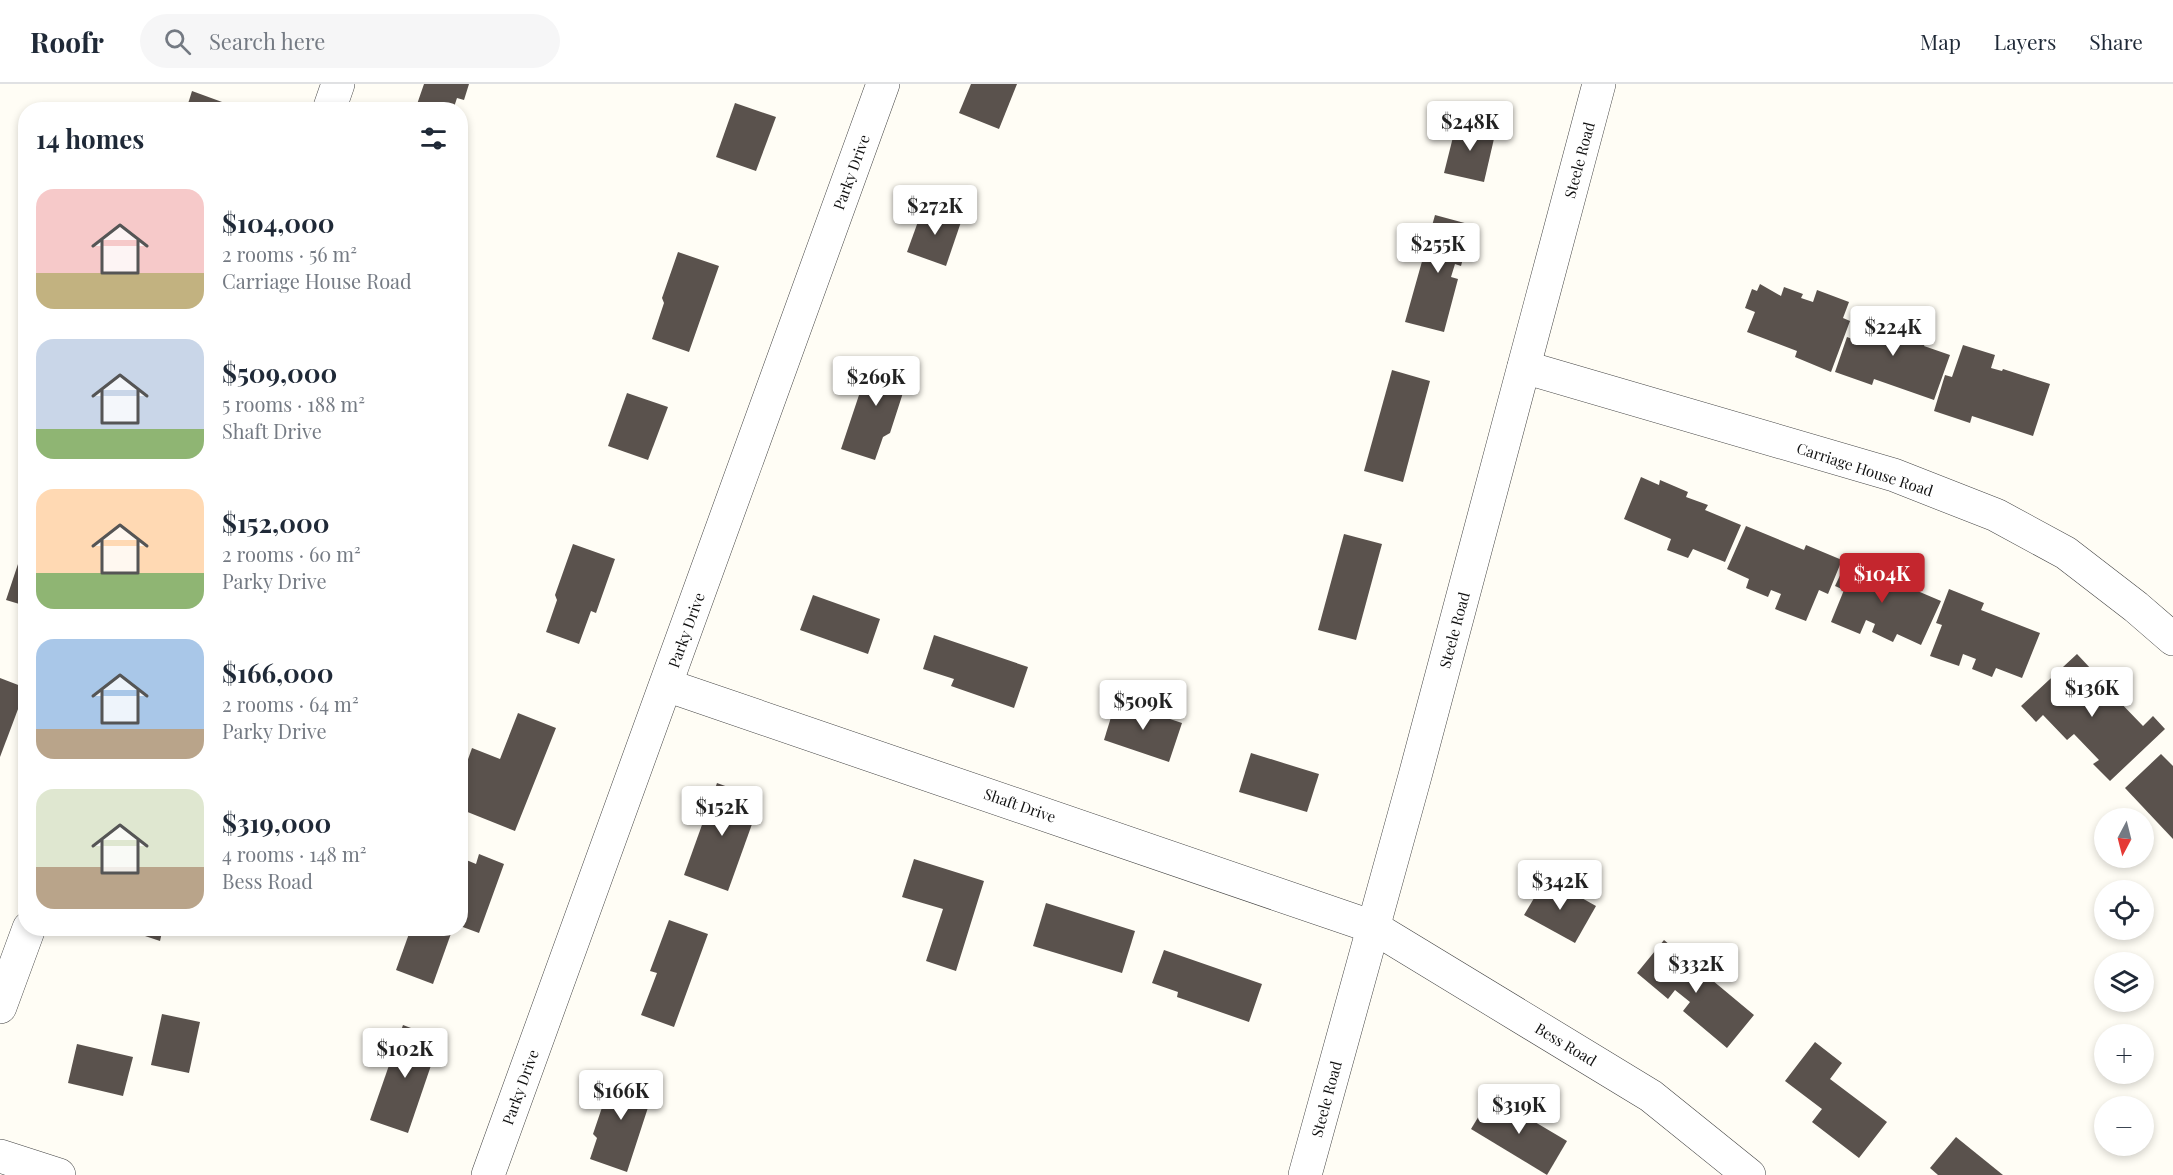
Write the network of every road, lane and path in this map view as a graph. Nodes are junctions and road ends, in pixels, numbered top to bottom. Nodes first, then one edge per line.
1 (338, 84) edge
2 (883, 84) edge
3 (1599, 84) edge
4 (332, 102) edge
5 (1524, 367) junction
6 (2173, 639) edge
7 (666, 685) junction
8 (1373, 927) junction
9 (26, 936) edge
10 (0, 1007) edge
11 (0, 1156) edge
12 (59, 1175) edge
13 (488, 1175) edge
14 (1305, 1175) edge
15 (1749, 1175) edge

1 - 4 street
2 - 7 street, Parky Drive
3 - 5 street, Steele Road
5 - 6 street, Carriage House Road
5 - 8 street, Steele Road
7 - 8 street, Shaft Drive
7 - 13 street, Parky Drive
8 - 14 street, Steele Road
8 - 15 street, Bess Road
9 - 10 street
11 - 12 street

